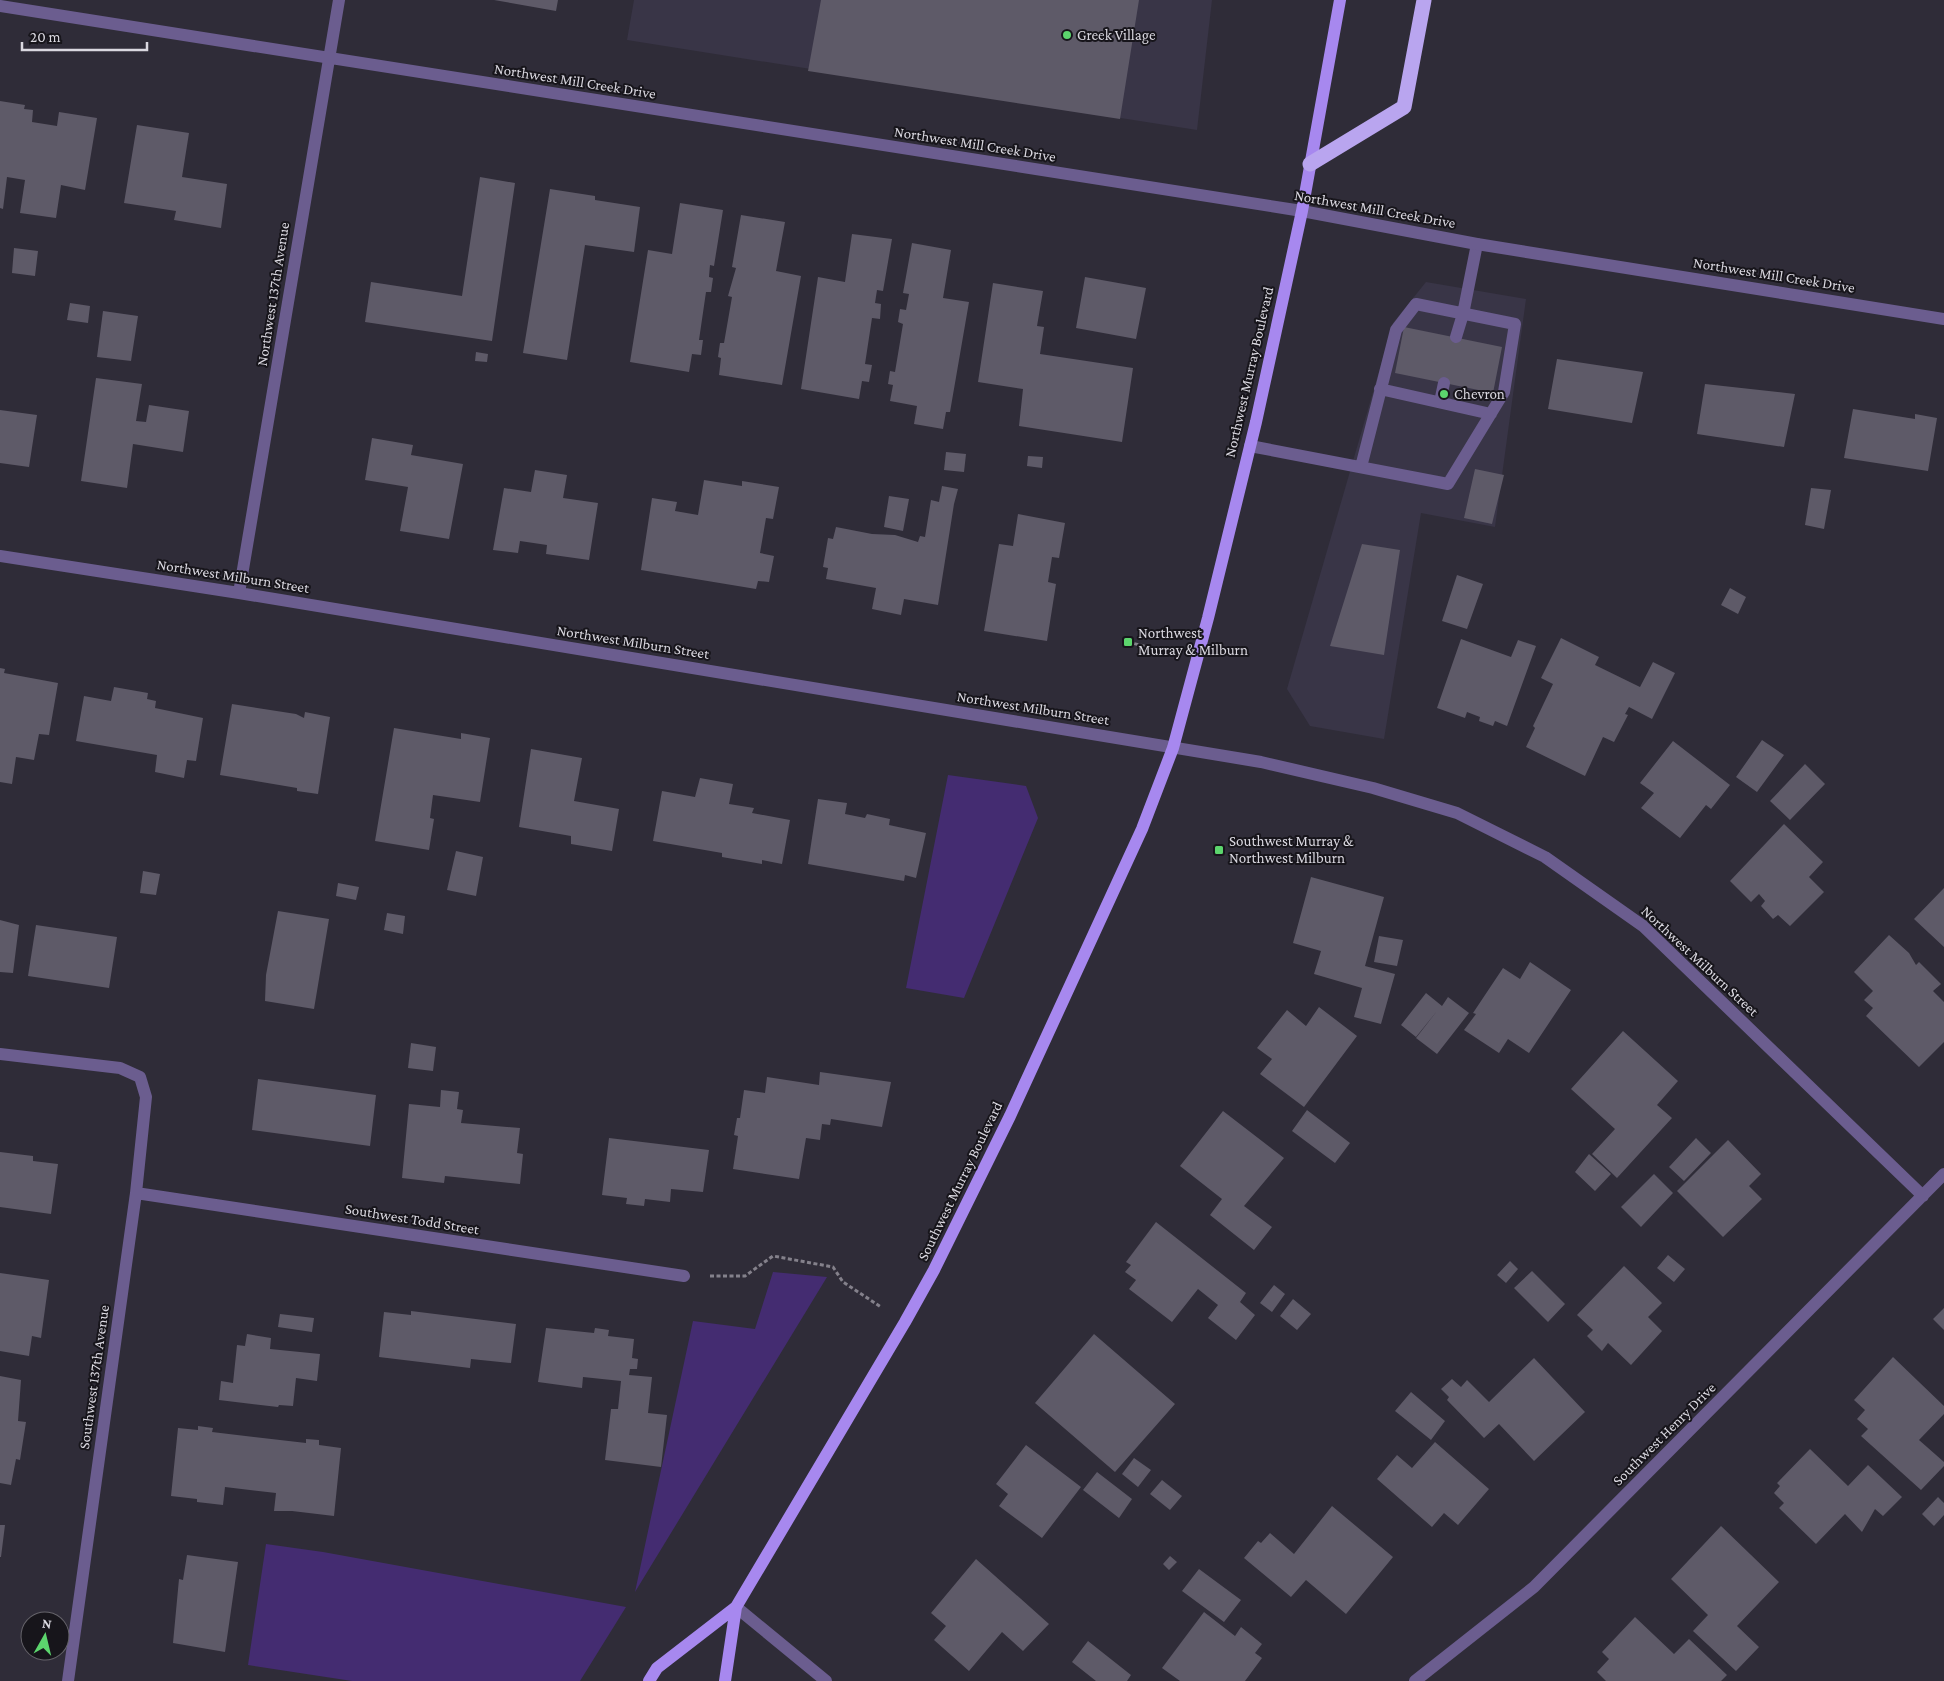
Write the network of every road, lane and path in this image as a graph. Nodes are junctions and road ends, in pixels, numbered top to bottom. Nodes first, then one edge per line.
1 (338, 0) edge
2 (1340, 0) edge
3 (1424, 0) edge
4 (0, 6) edge
5 (329, 58) junction
6 (1310, 164) junction
7 (1302, 211) junction
8 (1477, 244) junction
9 (1463, 314) junction
10 (1944, 319) edge
11 (1456, 338) dead end
12 (1444, 383) dead end
13 (1380, 389) junction
14 (1440, 402) junction
15 (1491, 414) junction
16 (1250, 446) junction
17 (1361, 467) junction
18 (0, 556) edge
19 (239, 593) junction
20 (1128, 642) dead end
21 (1197, 659) junction
22 (1173, 748) junction
23 (0, 1054) edge
24 (1944, 1174) edge
25 (136, 1193) junction
26 (1923, 1196) junction
27 (684, 1276) joint
28 (905, 1322) junction
29 (736, 1607) junction
30 (68, 1681) edge
31 (649, 1681) edge
32 (725, 1681) edge
33 (826, 1681) edge
34 (1415, 1681) edge

1 - 5 street, Northwest 137th Avenue
2 - 6 main road, Northwest Murray Boulevard
3 - 6 highway
4 - 5 street, Northwest Mill Creek Drive
5 - 7 street, Northwest Mill Creek Drive
5 - 19 street, Northwest 137th Avenue
6 - 7 main road, Northwest Murray Boulevard
7 - 8 street, Northwest Mill Creek Drive
7 - 16 main road, Northwest Murray Boulevard
8 - 9 street
8 - 10 street, Northwest Mill Creek Drive
9 - 11 street
9 - 13 street
9 - 15 street
12 - 14 street
13 - 14 street
13 - 17 street
14 - 15 street
15 - 17 street
16 - 17 street
16 - 21 main road, Northwest Murray Boulevard
18 - 19 street, Northwest Milburn Street
19 - 22 street, Northwest Milburn Street
20 - 21 path
21 - 22 main road, Northwest Murray Boulevard
22 - 26 street, Northwest Milburn Street
22 - 28 main road, Southwest Murray Boulevard
23 - 25 street, Southwest 137th Avenue
24 - 26 street, Southwest Henry Drive
25 - 27 street, Southwest Todd Street
25 - 30 street, Southwest 137th Avenue
26 - 34 street, Southwest Henry Drive
27 - 28 path
28 - 29 main road, Southwest Murray Boulevard
29 - 31 main road, Southwest Murray Boulevard
29 - 32 main road, Southwest Murray Boulevard
29 - 33 street

